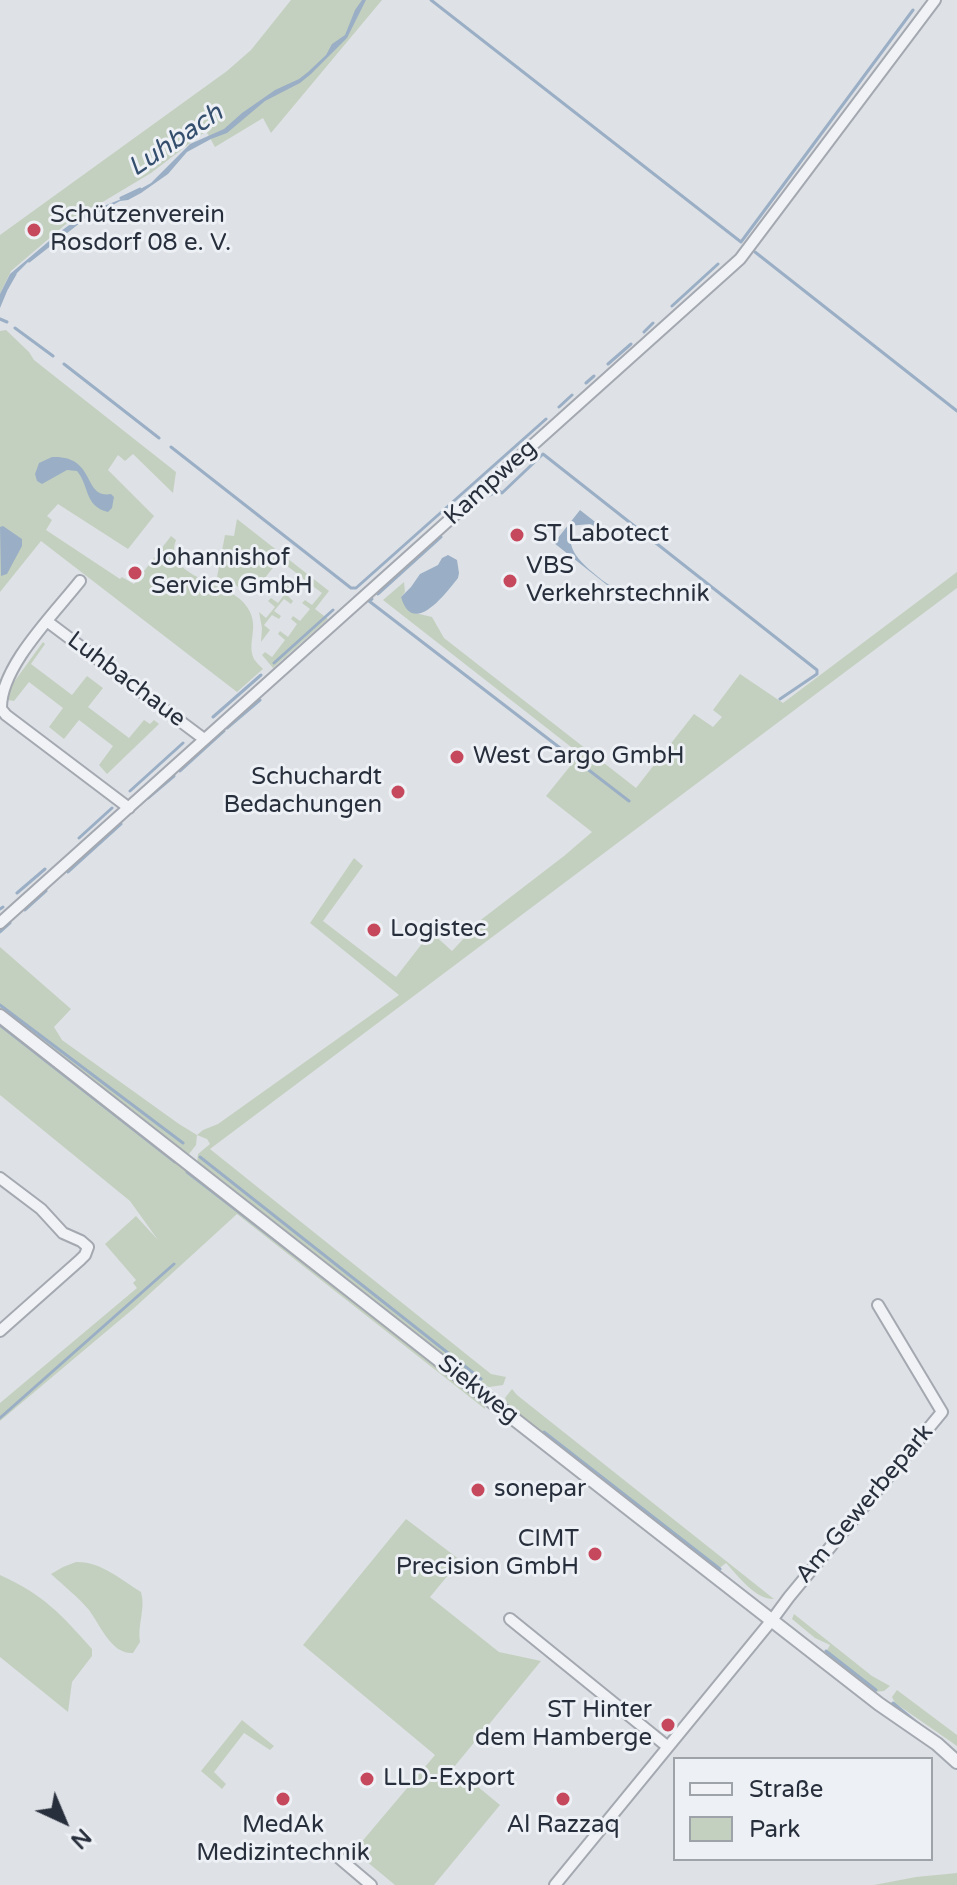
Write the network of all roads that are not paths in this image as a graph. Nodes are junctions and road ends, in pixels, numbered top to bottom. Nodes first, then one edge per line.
1 (935, 0) edge
2 (80, 581) dead end
3 (48, 622) junction
4 (204, 739) junction
5 (129, 808) junction
6 (0, 923) edge
7 (0, 1016) edge
8 (0, 1178) edge
9 (878, 1305) dead end
10 (0, 1331) edge
11 (510, 1619) dead end
12 (772, 1620) junction
13 (668, 1747) junction
14 (957, 1762) edge
15 (332, 1852) dead end
16 (371, 1885) edge
17 (555, 1885) edge

1 - 4 street, Kampweg
2 - 3 street, Luhbachaue
3 - 4 street, Luhbachaue
3 - 5 street, Luhbachaue
4 - 5 street, Kampweg
5 - 6 street, Kampweg
7 - 12 street, Siekweg
8 - 10 street
9 - 12 street, Am Gewerbepark
11 - 13 street
12 - 13 street
12 - 14 street, Siekweg
13 - 17 street
15 - 16 street

